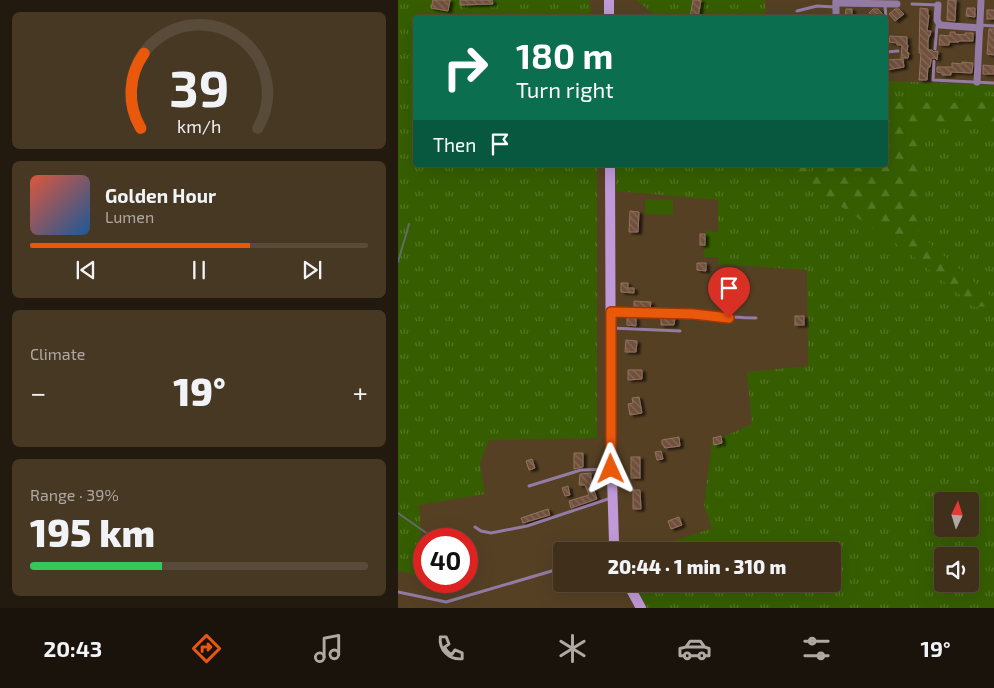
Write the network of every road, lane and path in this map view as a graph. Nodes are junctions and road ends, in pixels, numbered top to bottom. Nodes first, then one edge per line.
1 (609, 0) edge
2 (981, 0) edge
3 (836, 3) edge
4 (886, 3) junction
5 (897, 4) dead end
6 (912, 4) dead end
7 (938, 5) joint
8 (796, 11) dead end
9 (609, 15) edge
10 (886, 15) edge
11 (939, 23) junction
12 (980, 26) junction
13 (994, 26) edge
14 (935, 49) dead end
15 (898, 51) dead end
16 (888, 52) edge
17 (934, 61) dead end
18 (977, 82) junction
19 (994, 83) edge
20 (610, 167) edge
21 (611, 312) junction
22 (756, 318) dead end
23 (611, 328) junction
24 (680, 331) dead end
25 (611, 469) junction
26 (529, 486) dead end
27 (612, 498) junction
28 (475, 527) dead end
29 (614, 542) edge
30 (553, 571) edge
31 (398, 592) edge
32 (632, 592) edge
33 (641, 608) edge

1 - 9 street
2 - 12 street
3 - 4 street
3 - 8 lane
4 - 5 street
4 - 10 lane
6 - 7 lane
7 - 11 street
11 - 12 street
11 - 14 lane
12 - 13 lane
12 - 18 street
15 - 16 lane
17 - 18 lane
18 - 19 lane
20 - 21 street
21 - 22 lane
21 - 23 street
23 - 24 lane
23 - 25 street
25 - 26 lane
25 - 27 street
27 - 28 lane
27 - 29 street
30 - 31 lane
32 - 33 street

